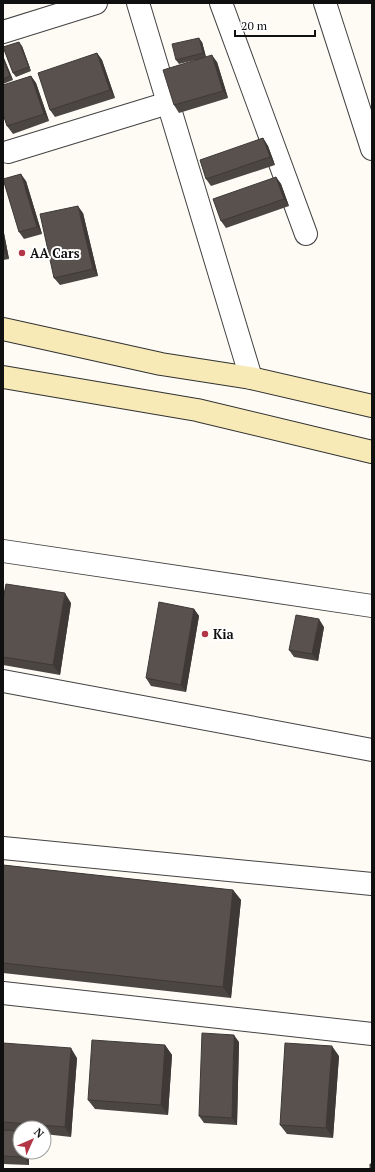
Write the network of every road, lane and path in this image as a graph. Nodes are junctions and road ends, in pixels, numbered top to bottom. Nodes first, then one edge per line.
1 (96, 3) edge
2 (138, 3) edge
3 (221, 3) edge
4 (325, 3) edge
5 (72, 6) edge
6 (3, 32) edge
7 (168, 102) junction
8 (5, 149) edge
9 (372, 149) edge
10 (306, 234) dead end
11 (3, 329) edge
12 (3, 377) edge
13 (251, 378) junction
14 (372, 406) edge
15 (372, 452) edge
16 (3, 551) edge
17 (372, 606) edge
18 (3, 681) edge
19 (372, 750) edge
20 (3, 848) edge
21 (372, 884) edge
22 (3, 993) edge
23 (372, 1034) edge

1 - 5 street
2 - 7 street
3 - 10 street
4 - 9 street
5 - 6 street
7 - 8 street
7 - 13 street
11 - 13 main road
12 - 15 main road
13 - 14 main road
16 - 17 street
18 - 19 street
20 - 21 street
22 - 23 street

